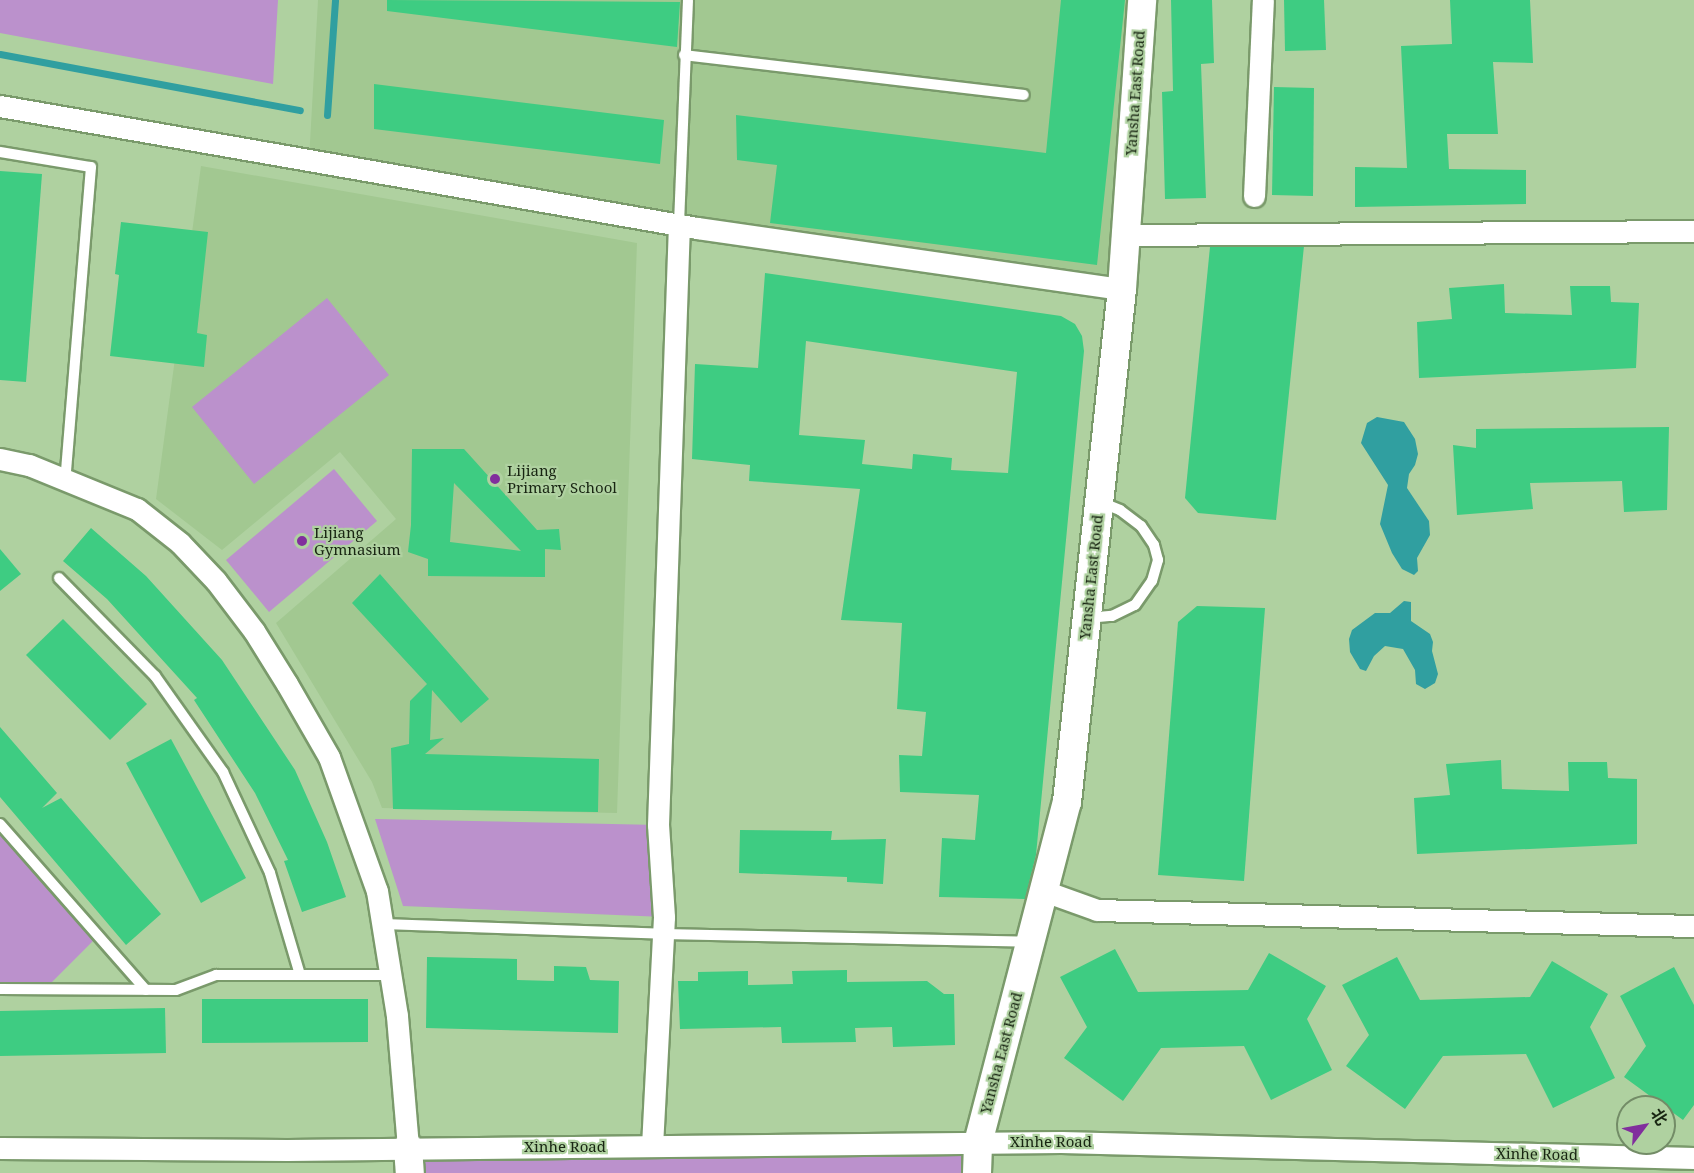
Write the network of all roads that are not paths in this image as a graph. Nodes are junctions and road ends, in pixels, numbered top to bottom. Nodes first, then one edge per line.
1 (688, 0) edge
2 (1142, 0) edge
3 (1263, 0) edge
4 (684, 55) junction
5 (1024, 95) dead end
6 (0, 106) edge
7 (0, 152) edge
8 (1254, 196) dead end
9 (679, 224) junction
10 (1694, 231) edge
11 (1126, 235) junction
12 (1122, 289) junction
13 (0, 459) edge
14 (65, 480) junction
15 (1100, 502) junction
16 (59, 578) dead end
17 (1087, 618) junction
18 (0, 824) edge
19 (1044, 891) junction
20 (383, 924) junction
21 (1694, 926) edge
22 (663, 934) junction
23 (1030, 942) junction
24 (300, 975) junction
25 (392, 975) junction
26 (0, 989) edge
27 (146, 990) junction
28 (978, 1143) junction
29 (652, 1146) junction
30 (0, 1148) edge
31 (1694, 1158) edge
32 (409, 1160) edge
33 (977, 1173) edge

1 - 4 lane
2 - 11 street, Yansha East Road
3 - 8 street
4 - 5 lane
4 - 9 lane
6 - 9 street
7 - 14 lane
9 - 12 street
9 - 22 street
10 - 11 street
11 - 12 street, Yansha East Road
12 - 15 street, Yansha East Road
13 - 14 street
14 - 20 street
15 - 17 street, Yansha East Road
15 - 17 lane
16 - 24 lane
17 - 19 street, Yansha East Road
18 - 27 lane
19 - 21 street
19 - 23 street, Yansha East Road
20 - 22 lane
20 - 25 street
22 - 23 lane
22 - 29 street
23 - 28 street, Yansha East Road
24 - 25 lane
24 - 27 lane
25 - 32 street
26 - 27 lane
28 - 29 street, Xinhe Road
28 - 31 street, Xinhe Road
28 - 33 street, Yansha East Road
29 - 32 street, Xinhe Road
30 - 32 street, Xinhe Road

